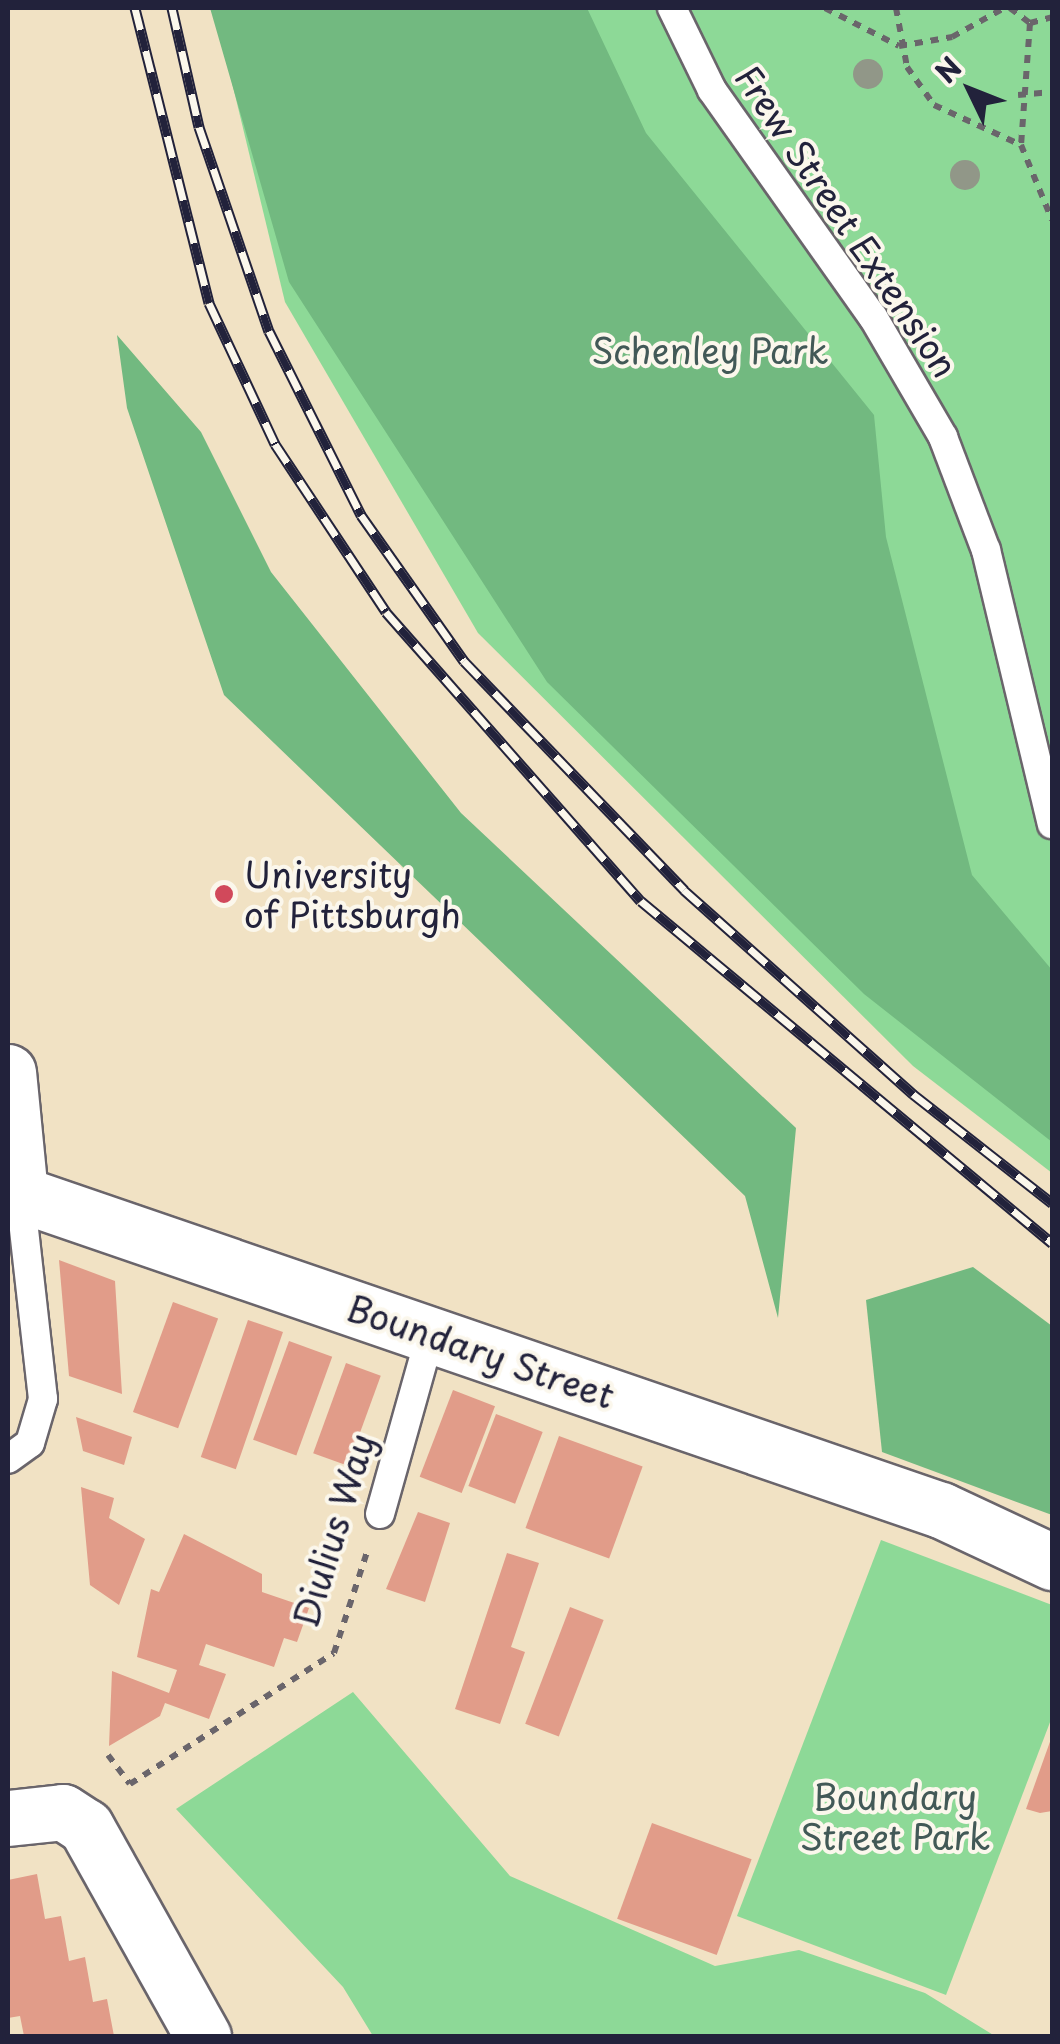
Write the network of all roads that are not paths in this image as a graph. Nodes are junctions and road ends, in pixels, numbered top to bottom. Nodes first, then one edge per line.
1 (672, 8) edge
2 (1052, 824) edge
3 (8, 1072) edge
4 (20, 1194) junction
5 (430, 1333) junction
6 (8, 1459) edge
7 (380, 1514) road end
8 (1052, 1562) edge
9 (8, 1818) edge
10 (203, 2036) edge

1 - 2 lane, Frew Street Extension
3 - 4 street
4 - 5 street, Boundary Street
4 - 6 lane
5 - 7 lane, Diulius Way
5 - 8 street, Boundary Street
9 - 10 street

